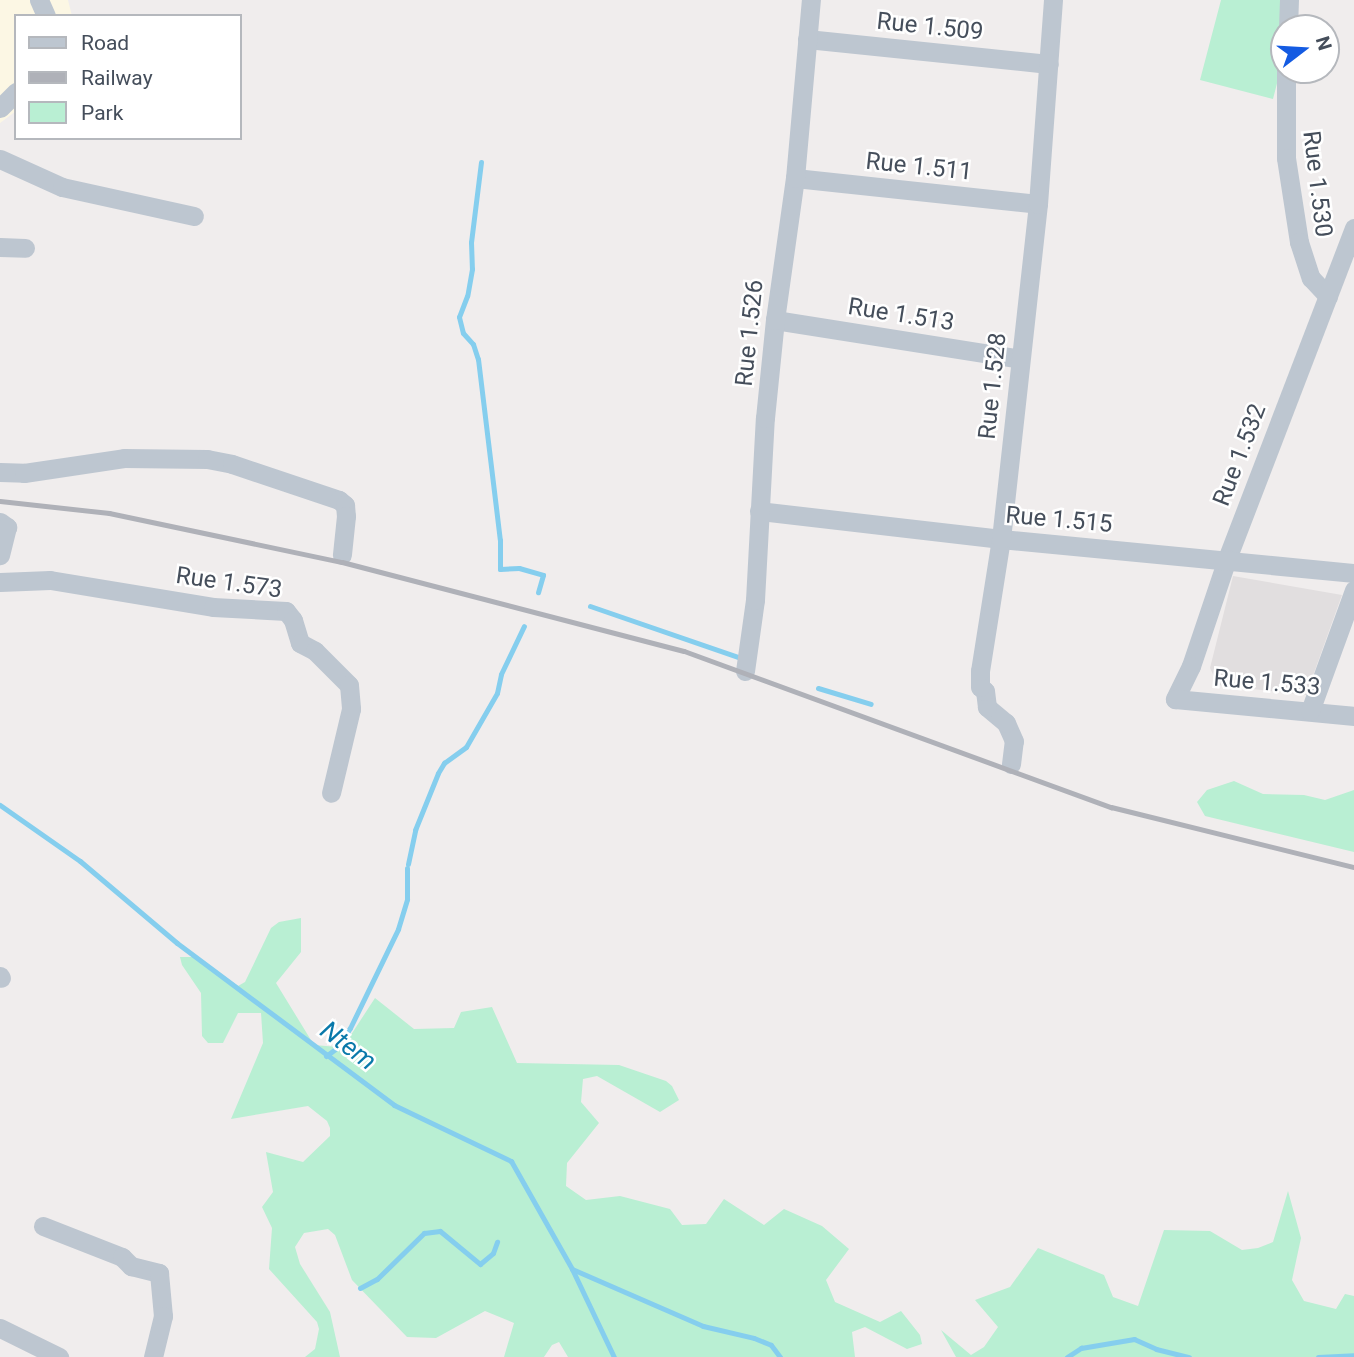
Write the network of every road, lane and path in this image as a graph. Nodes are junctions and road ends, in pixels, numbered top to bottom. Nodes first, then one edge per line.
1 (811, 0) edge
2 (1053, 0) edge
3 (807, 39) junction
4 (1049, 64) junction
5 (1286, 84) edge
6 (14, 94) edge
7 (0, 108) edge
8 (0, 159) edge
9 (795, 178) junction
10 (1038, 204) junction
11 (194, 216) dead end
12 (1354, 228) edge
13 (0, 247) edge
14 (25, 248) dead end
15 (1328, 296) junction
16 (775, 320) junction
17 (1020, 359) junction
18 (0, 472) edge
19 (759, 511) junction
20 (0, 522) edge
21 (1001, 539) junction
22 (0, 555) edge
23 (342, 555) dead end
24 (1227, 559) junction
25 (1354, 573) edge
26 (0, 582) edge
27 (1354, 590) edge
28 (745, 671) dead end
29 (1175, 699) joint
30 (1310, 711) junction
31 (1354, 716) edge
32 (1011, 764) dead end
33 (331, 793) dead end
34 (43, 1226) dead end
35 (0, 1328) edge
36 (59, 1357) edge
37 (153, 1357) edge

1 - 3 street, Rue 1.526
2 - 4 street, Rue 1.528
3 - 4 street, Rue 1.509
3 - 9 street, Rue 1.526
4 - 10 street, Rue 1.528
5 - 15 street, Rue 1.530
6 - 7 street
8 - 11 street
9 - 10 street, Rue 1.511
9 - 16 street, Rue 1.526
10 - 17 street, Rue 1.528
12 - 15 street, Rue 1.532
13 - 14 street
15 - 24 street, Rue 1.532
16 - 17 street, Rue 1.513
16 - 19 street, Rue 1.526
17 - 21 street, Rue 1.528
18 - 23 street
19 - 21 street, Rue 1.515
19 - 28 street, Rue 1.526
20 - 22 street
21 - 24 street, Rue 1.515
21 - 32 street, Rue 1.528
24 - 25 street, Rue 1.515
24 - 29 street, Rue 1.532
26 - 33 street, Rue 1.573
27 - 30 street
29 - 30 street, Rue 1.533
30 - 31 street, Rue 1.533
34 - 37 street
35 - 36 street

